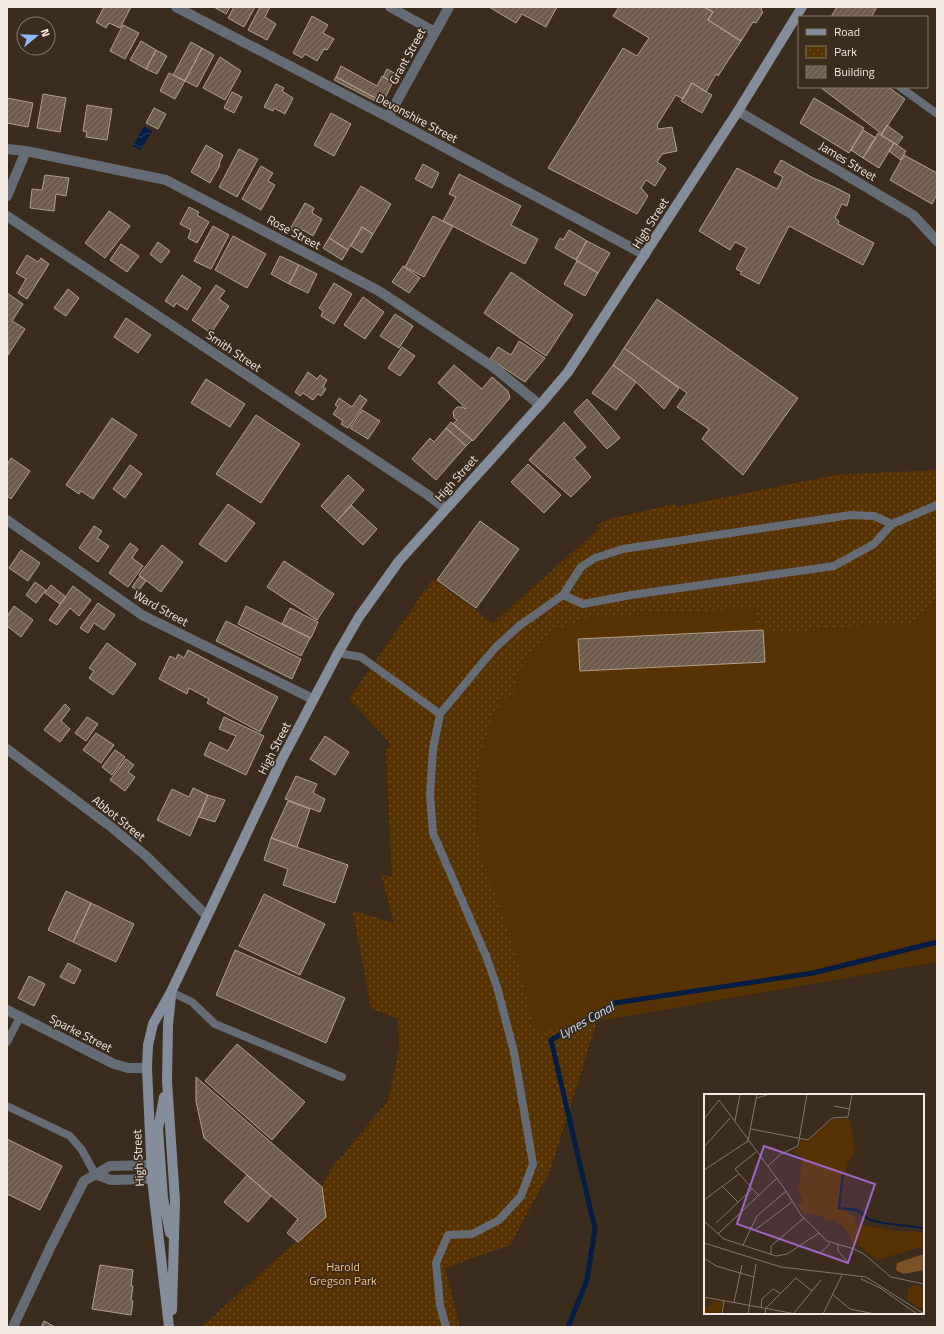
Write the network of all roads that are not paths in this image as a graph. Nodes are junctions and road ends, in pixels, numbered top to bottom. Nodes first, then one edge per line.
1 (176, 7) edge
2 (390, 7) edge
3 (448, 7) edge
4 (799, 13) edge
5 (435, 32) junction
6 (901, 88) edge
7 (738, 111) junction
8 (936, 113) dead end
9 (388, 118) junction
10 (7, 149) edge
11 (26, 151) junction
12 (7, 196) edge
13 (7, 216) edge
14 (937, 241) edge
15 (645, 255) junction
16 (540, 405) junction
17 (937, 505) edge
18 (445, 508) junction
19 (7, 520) edge
20 (892, 524) junction
21 (563, 596) junction
22 (338, 653) junction
23 (313, 699) junction
24 (440, 714) junction
25 (7, 749) edge
26 (207, 916) junction
27 (171, 992) junction
28 (7, 1010) edge
29 (20, 1017) junction
30 (7, 1042) edge
31 (146, 1068) junction
32 (342, 1078) dead end
33 (167, 1081) junction
34 (7, 1106) edge
35 (151, 1165) junction
36 (161, 1172) junction
37 (95, 1174) junction
38 (152, 1179) junction
39 (173, 1252) junction
40 (13, 1327) edge
41 (170, 1327) edge
42 (446, 1327) edge

1 - 9 street, Devonshire Street
2 - 5 street
3 - 5 street, Grant Street
4 - 7 main road, High Street
5 - 9 street, Grant Street
6 - 8 lane
7 - 14 street, James Street
7 - 15 main road, High Street
9 - 15 street, Devonshire Street
10 - 11 street, Rose Street
11 - 12 street
11 - 16 street, Rose Street
13 - 18 street, Smith Street
15 - 16 main road, High Street
16 - 18 main road, High Street
17 - 20 lane
18 - 22 main road, High Street
19 - 23 street, Ward Street
20 - 21 lane
20 - 21 lane
21 - 24 lane
22 - 23 main road, High Street
22 - 24 lane
23 - 26 main road, High Street
24 - 42 lane
25 - 26 street, Abbot Street
26 - 27 main road, High Street
27 - 31 main road, High Street
27 - 32 lane
27 - 33 main road, High Street
28 - 29 street, Sparke Street
29 - 30 lane
29 - 31 street, Sparke Street
31 - 35 main road, High Street
33 - 36 main road
33 - 39 main road, High Street
34 - 37 lane
35 - 36 main road
35 - 37 street
35 - 38 main road, High Street
36 - 38 main road
36 - 39 main road
37 - 38 street
37 - 40 street
38 - 41 main road, High Street
39 - 41 main road, High Street

